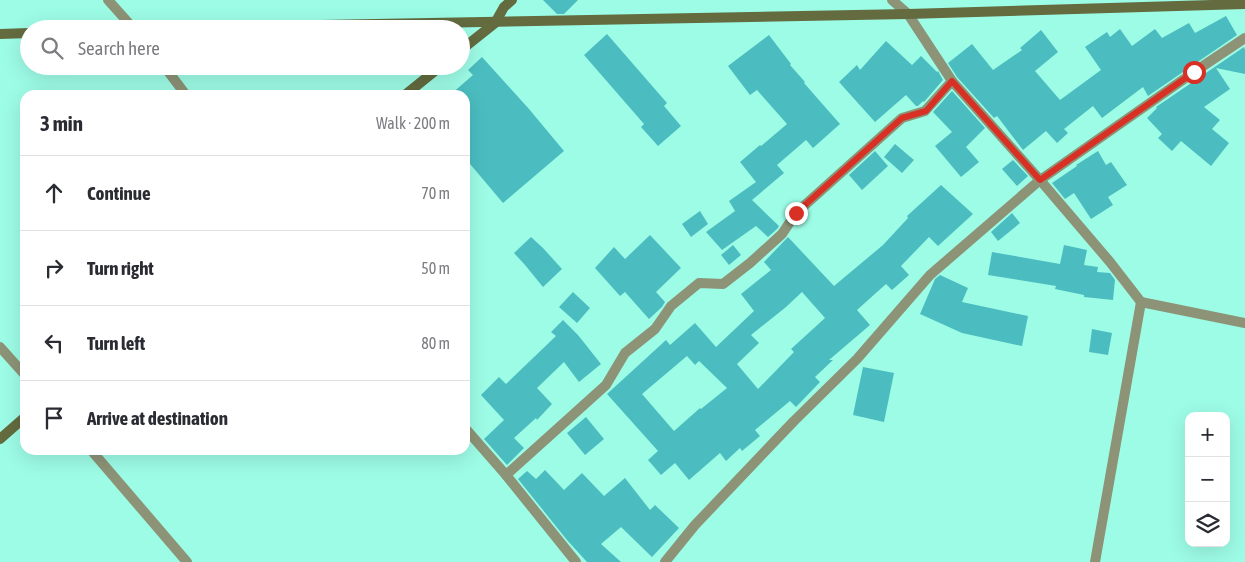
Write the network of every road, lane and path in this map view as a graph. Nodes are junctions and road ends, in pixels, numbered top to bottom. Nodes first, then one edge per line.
1 (108, 0) edge
2 (892, 0) edge
3 (505, 2) edge
4 (1245, 4) edge
5 (908, 14) junction
6 (127, 20) edge
7 (470, 22) edge
8 (495, 22) junction
9 (20, 33) edge
10 (0, 34) edge
11 (1245, 38) edge
12 (470, 43) edge
13 (171, 75) edge
14 (430, 75) edge
15 (952, 81) junction
16 (182, 90) edge
17 (411, 90) edge
18 (1040, 180) junction
19 (1141, 302) junction
20 (1245, 323) edge
21 (0, 347) edge
22 (20, 369) edge
23 (20, 421) edge
24 (470, 434) edge
25 (0, 439) edge
26 (95, 455) edge
27 (506, 475) junction
28 (187, 562) edge
29 (576, 562) edge
30 (664, 562) edge
31 (1095, 562) edge

1 - 6 street
2 - 5 street
3 - 8 street
4 - 5 street
5 - 8 street
5 - 15 street
7 - 8 street
8 - 12 street
9 - 10 street
11 - 18 street
13 - 16 street
14 - 17 street
15 - 18 street
15 - 27 street
18 - 19 street
18 - 30 street
19 - 20 street
19 - 31 street
21 - 22 street
23 - 25 street
24 - 27 street
26 - 28 street
27 - 29 street

